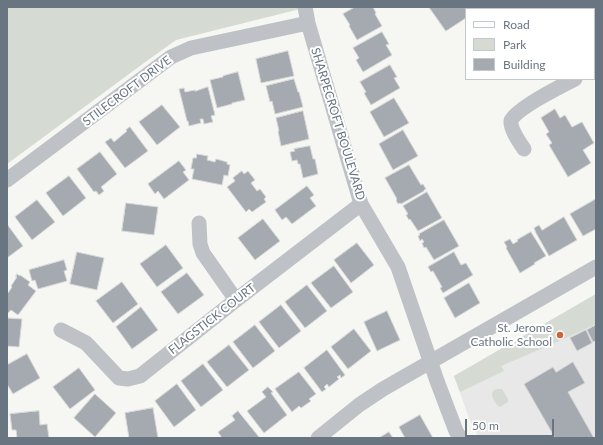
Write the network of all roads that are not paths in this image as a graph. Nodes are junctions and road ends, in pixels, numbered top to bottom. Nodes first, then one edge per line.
1 (305, 7) edge
2 (308, 22) junction
3 (572, 80) edge
4 (524, 149) dead end
5 (7, 180) edge
6 (361, 204) junction
7 (199, 223) dead end
8 (596, 267) edge
9 (236, 300) junction
10 (61, 330) dead end
11 (431, 361) junction
12 (318, 438) edge
13 (460, 438) edge

1 - 2 street, SHARPECROFT BOULEVARD
2 - 5 street, STILECROFT DRIVE
2 - 6 street, SHARPECROFT BOULEVARD
3 - 4 street
6 - 9 street, FLAGSTICK COURT
6 - 11 street, SHARPECROFT BOULEVARD
7 - 9 street
8 - 11 street
9 - 10 street, FLAGSTICK COURT
11 - 12 street
11 - 13 street, SHARPECROFT BOULEVARD

